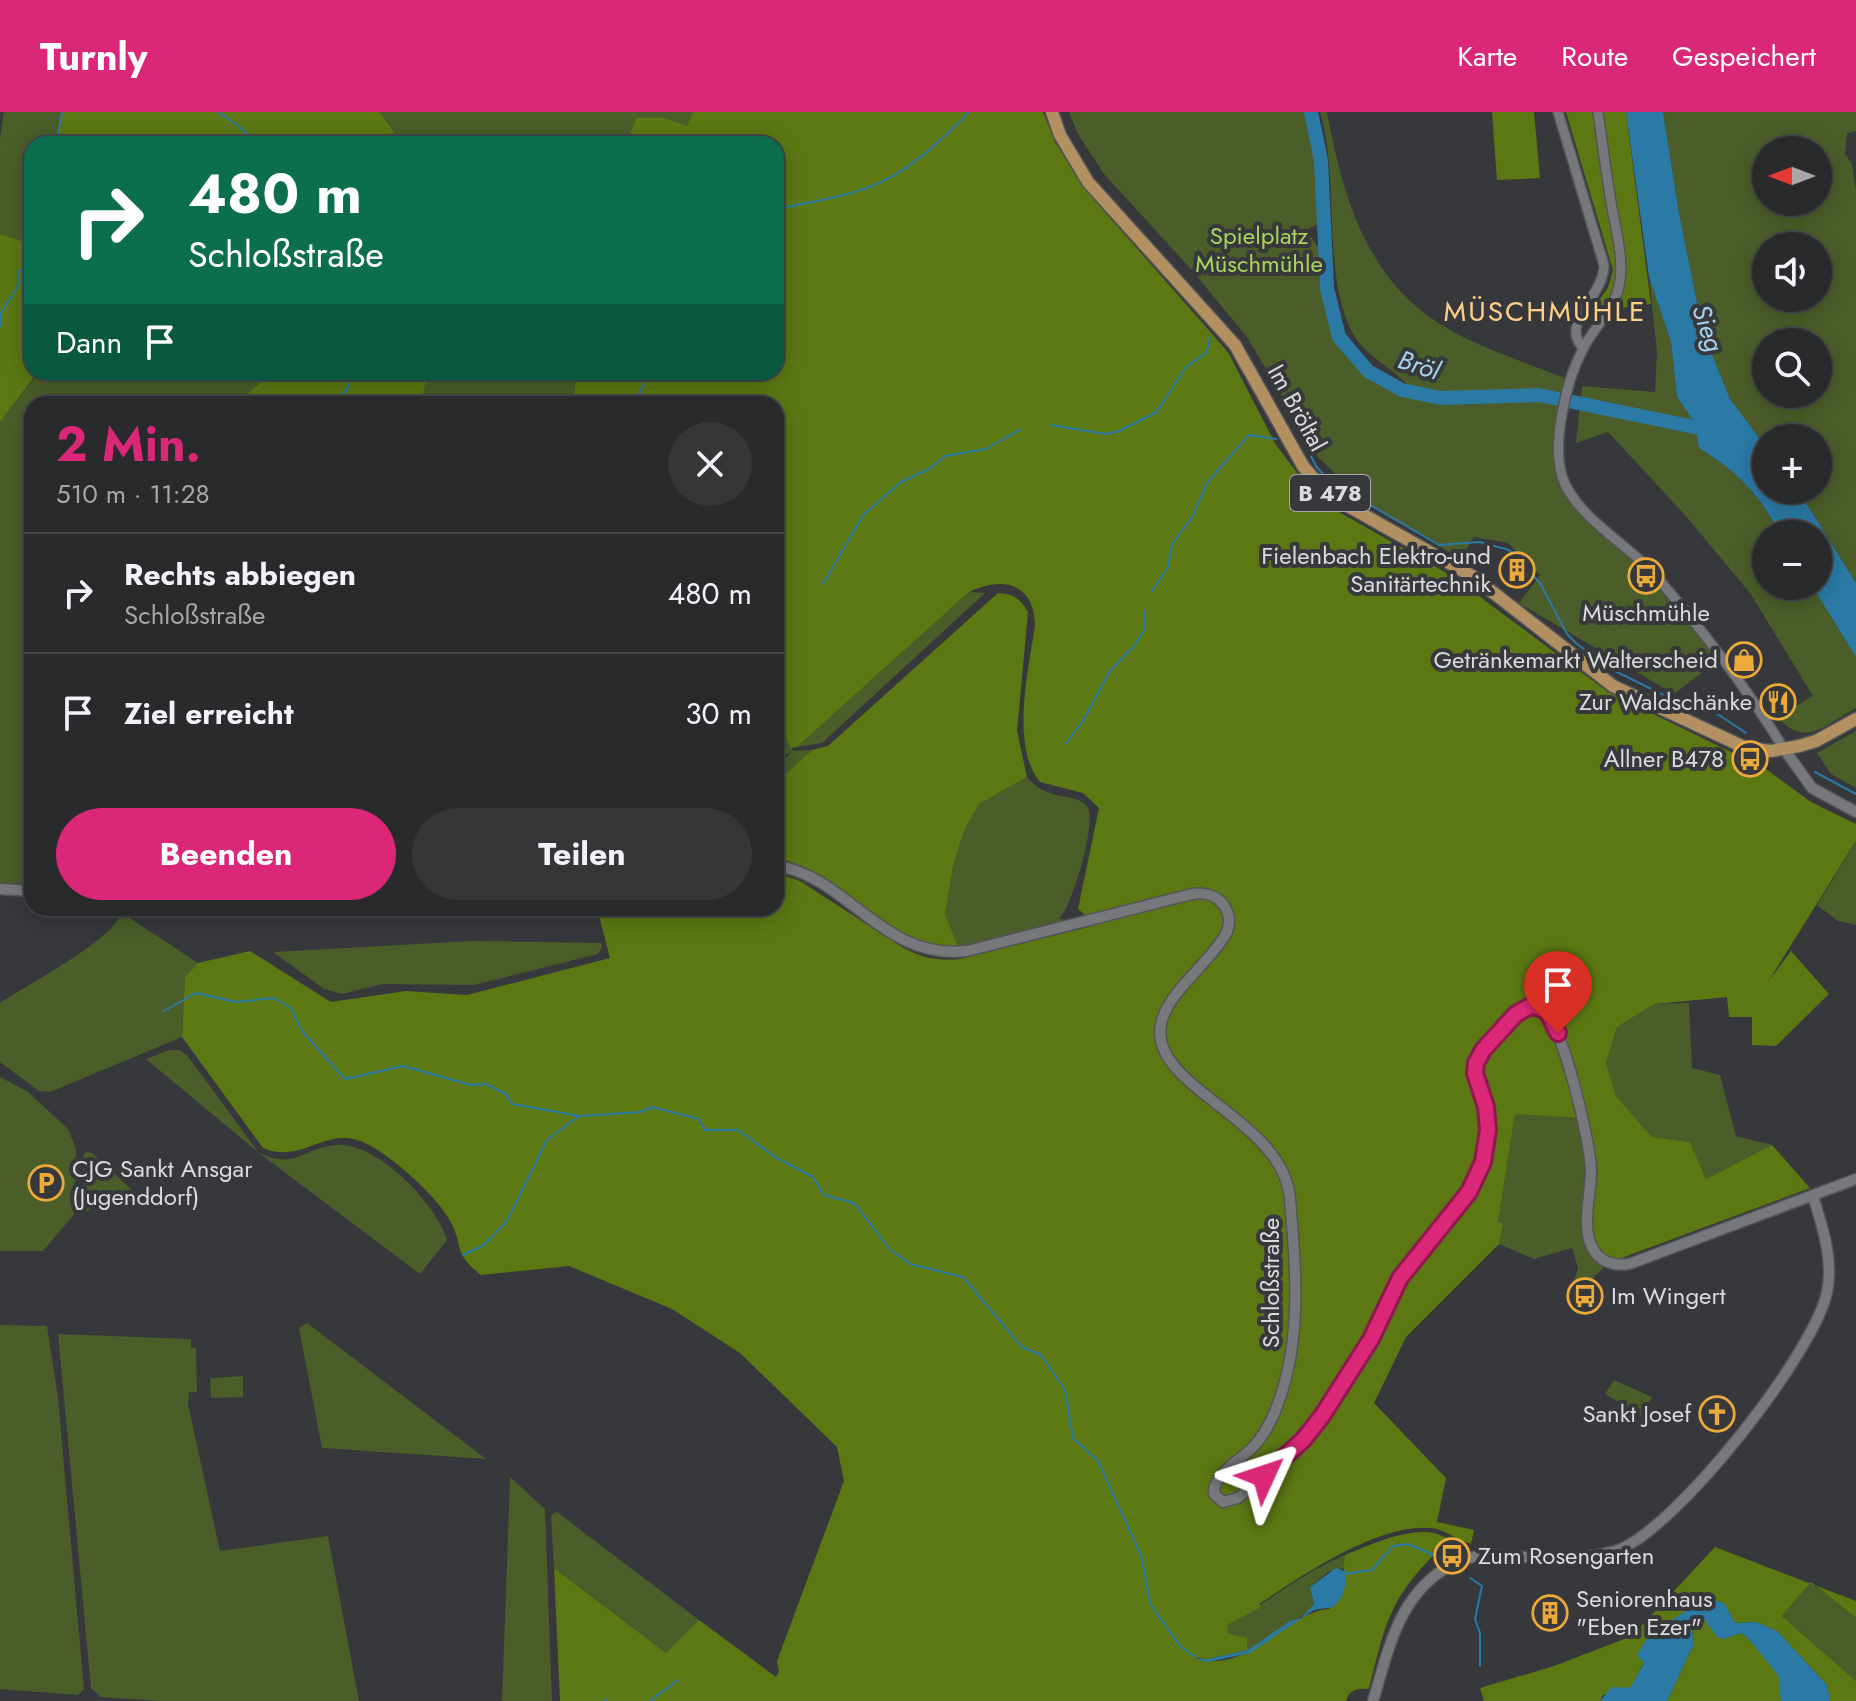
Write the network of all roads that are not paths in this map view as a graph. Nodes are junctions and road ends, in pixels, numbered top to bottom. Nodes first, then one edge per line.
1 (1052, 112) edge
2 (1558, 112) edge
3 (1598, 112) edge
4 (1583, 348) junction
5 (1856, 719) edge
6 (1784, 749) junction
7 (1856, 812) edge
8 (784, 869) edge
9 (0, 889) edge
10 (24, 890) edge
11 (1856, 1179) edge
12 (1813, 1196) junction
13 (1373, 1701) edge

1 - 6 main road, Im Bröltal / B 478
2 - 4 street
3 - 4 street
4 - 6 street
5 - 6 main road, Im Bröltal / B 478
6 - 7 main road
8 - 12 main road, Schloßstraße
9 - 10 main road
11 - 12 main road, Schloßstraße
12 - 13 main road

